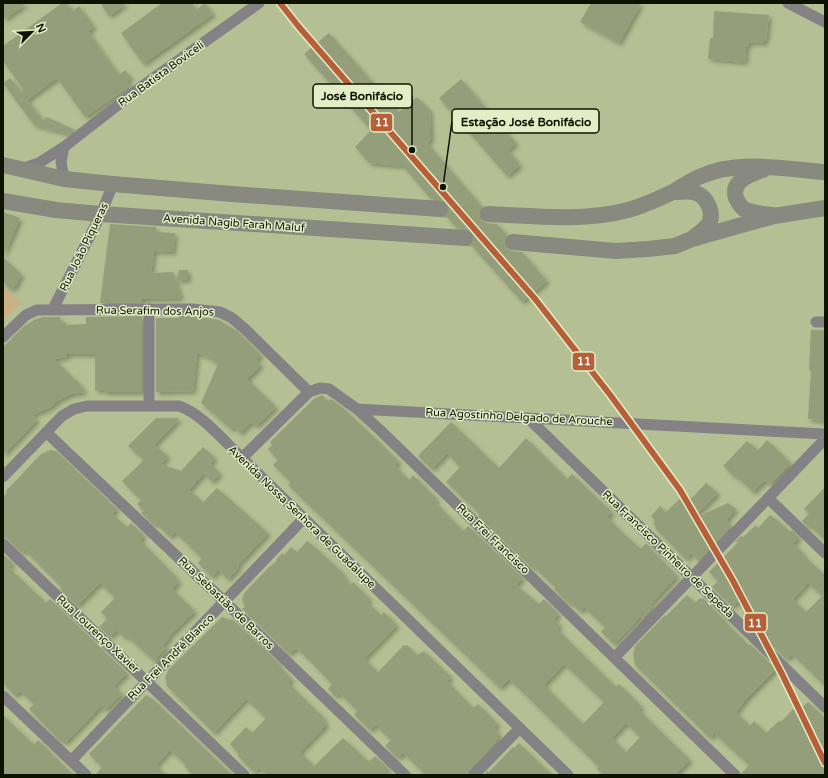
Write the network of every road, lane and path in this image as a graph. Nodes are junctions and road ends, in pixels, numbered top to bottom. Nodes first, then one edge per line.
1 (259, 3) edge
2 (788, 3) edge
3 (825, 22) edge
4 (64, 147) junction
5 (3, 165) edge
6 (777, 167) junction
7 (20, 169) junction
8 (825, 172) edge
9 (64, 179) junction
10 (113, 184) junction
11 (672, 192) junction
12 (3, 201) edge
13 (825, 208) edge
14 (440, 209) tunnel mouth
15 (102, 214) junction
16 (488, 214) tunnel mouth
17 (774, 216) junction
18 (465, 238) tunnel mouth
19 (692, 239) junction
20 (513, 242) tunnel mouth
21 (53, 309) junction
22 (149, 309) junction
23 (3, 337) edge
24 (309, 392) junction
25 (149, 406) junction
26 (357, 409) junction
27 (528, 418) junction
28 (46, 432) junction
29 (825, 434) edge
30 (825, 439) edge
31 (242, 458) junction
32 (3, 477) edge
33 (768, 498) junction
34 (304, 518) junction
35 (3, 544) edge
36 (825, 553) edge
37 (692, 577) junction
38 (225, 602) junction
39 (615, 657) junction
40 (147, 681) junction
41 (3, 696) edge
42 (825, 707) edge
43 (520, 728) junction
44 (71, 761) junction
45 (86, 775) edge
46 (244, 775) edge
47 (405, 775) edge
48 (474, 775) edge
49 (568, 775) edge
50 (735, 775) edge

1 - 4 street, Rua Batista Boviceli
2 - 3 street
4 - 7 street, Rua Batista Boviceli
4 - 9 street
5 - 7 main road
6 - 8 main road
6 - 11 main road
6 - 17 main road
7 - 9 main road
9 - 10 main road
10 - 14 main road
10 - 15 street, Rua João Piqueras
11 - 16 main road
11 - 19 main road
12 - 15 main road, Avenida Nagib Farah Maluf
13 - 17 main road
15 - 18 main road, Avenida Nagib Farah Maluf
15 - 21 street, Rua João Piqueras
17 - 19 main road
19 - 20 main road
21 - 22 street, Rua Serafim dos Anjos
21 - 23 street, Rua Serafim dos Anjos
22 - 24 street, Rua Serafim dos Anjos
22 - 25 street
24 - 26 street, Rua Frei Francisco
24 - 31 street
25 - 28 street, Avenida Nossa Senhora de Guadalupe
25 - 31 street, Avenida Nossa Senhora de Guadalupe
26 - 27 street, Rua Agostinho Delgado de Arouche
26 - 39 street, Rua Frei Francisco
27 - 29 street, Rua Agostinho Delgado de Arouche
27 - 37 street, Rua Francisco Pinheiro de Sepeda
28 - 32 street, Avenida Nossa Senhora de Guadalupe
28 - 38 street, Rua Sebastião de Barros
30 - 33 street
31 - 34 street, Avenida Nossa Senhora de Guadalupe
33 - 36 street
33 - 37 street
34 - 38 street, Rua Frei André Blanco
34 - 43 street, Avenida Nossa Senhora de Guadalupe
35 - 40 street, Rua Lourenço Xavier
37 - 39 street
37 - 42 street, Rua Francisco Pinheiro de Sepeda
38 - 40 street, Rua Frei André Blanco
38 - 47 street, Rua Sebastião de Barros
39 - 50 street, Rua Frei Francisco
40 - 44 street, Rua Frei André Blanco
40 - 46 street, Rua Lourenço Xavier
41 - 44 street
43 - 48 street
43 - 49 street, Avenida Nossa Senhora de Guadalupe
44 - 45 street

